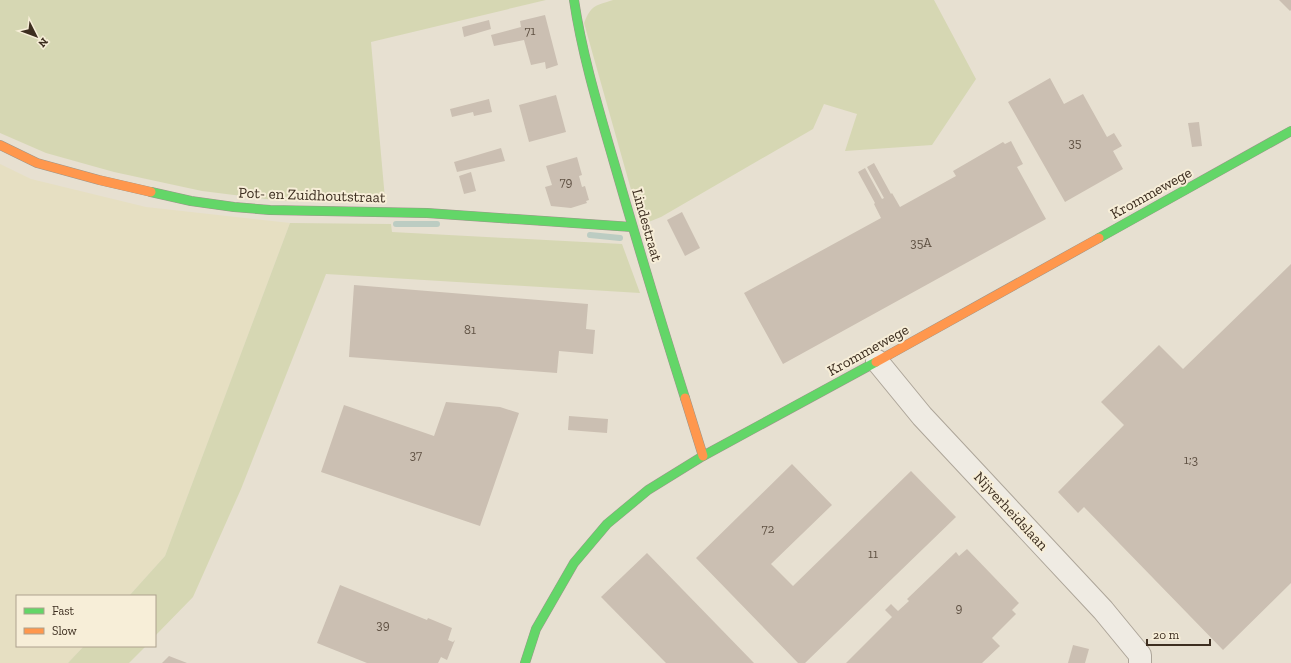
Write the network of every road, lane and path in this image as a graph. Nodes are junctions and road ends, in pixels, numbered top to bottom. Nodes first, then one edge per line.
1 (574, 0) edge
2 (1291, 131) edge
3 (0, 145) edge
4 (632, 227) junction
5 (877, 361) junction
6 (702, 456) junction
7 (525, 663) edge
8 (1140, 663) edge

1 - 4 street, Lindestraat
2 - 5 street, Krommewege
3 - 4 street, Pot- en Zuidhoutstraat
4 - 6 street, Lindestraat
5 - 6 street, Krommewege
5 - 8 street, Nijverheidslaan
6 - 7 street, Krommewege

